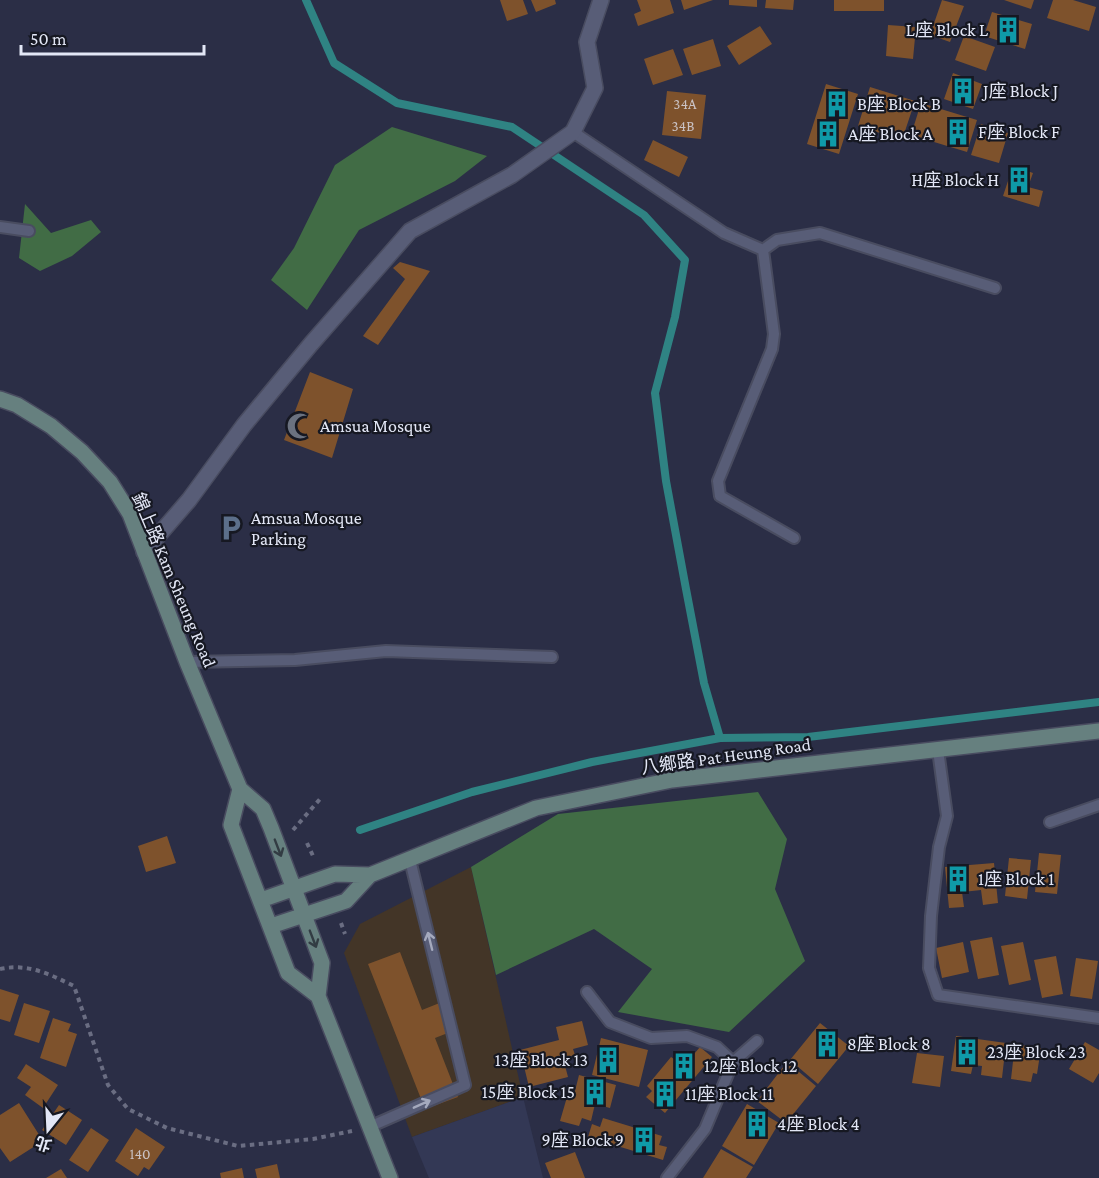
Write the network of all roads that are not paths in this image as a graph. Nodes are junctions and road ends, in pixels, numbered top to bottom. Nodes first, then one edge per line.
1 (602, 0) edge
2 (568, 137) junction
3 (0, 228) edge
4 (29, 231) dead end
5 (763, 250) junction
6 (995, 288) dead end
7 (0, 399) edge
8 (794, 538) dead end
9 (144, 552) junction
10 (552, 657) dead end
11 (187, 662) junction
12 (1099, 731) edge
13 (938, 750) junction
14 (240, 789) junction
15 (1099, 805) edge
16 (1050, 822) dead end
17 (410, 860) junction
18 (370, 875) junction
19 (294, 887) junction
20 (261, 900) junction
21 (304, 915) junction
22 (271, 926) junction
23 (587, 992) dead end
24 (318, 996) junction
25 (1099, 1018) edge
26 (757, 1041) dead end
27 (733, 1062) junction
28 (369, 1127) junction
29 (390, 1178) edge
30 (667, 1178) edge

1 - 2 street
2 - 5 lane
2 - 9 street
3 - 4 lane
5 - 6 lane
5 - 8 lane
7 - 9 main road, 錦上路 Kam Sheung Road
9 - 11 main road, 錦上路 Kam Sheung Road
10 - 11 lane
11 - 14 main road, 錦上路 Kam Sheung Road
12 - 13 main road, 八鄉路 Pat Heung Road
13 - 17 main road, 八鄉路 Pat Heung Road
13 - 25 lane
14 -> 19 main road, 錦上路 Kam Sheung Road
14 - 20 main road
15 - 16 lane
17 - 18 main road, 八鄉路 Pat Heung Road
28 -> 17 lane
18 - 19 main road, 八鄉路 Pat Heung Road
18 - 21 main road, 八鄉路 Pat Heung Road
19 - 20 main road, 八鄉路 Pat Heung Road
19 - 21 main road, 錦上路 Kam Sheung Road
20 - 22 main road
21 - 22 main road, 八鄉路 Pat Heung Road
21 -> 24 main road, 錦上路 Kam Sheung Road
22 - 24 main road
23 - 27 lane
24 - 28 main road, 錦上路 Kam Sheung Road
26 - 27 lane
27 - 30 lane
28 - 29 main road, 錦上路 Kam Sheung Road

